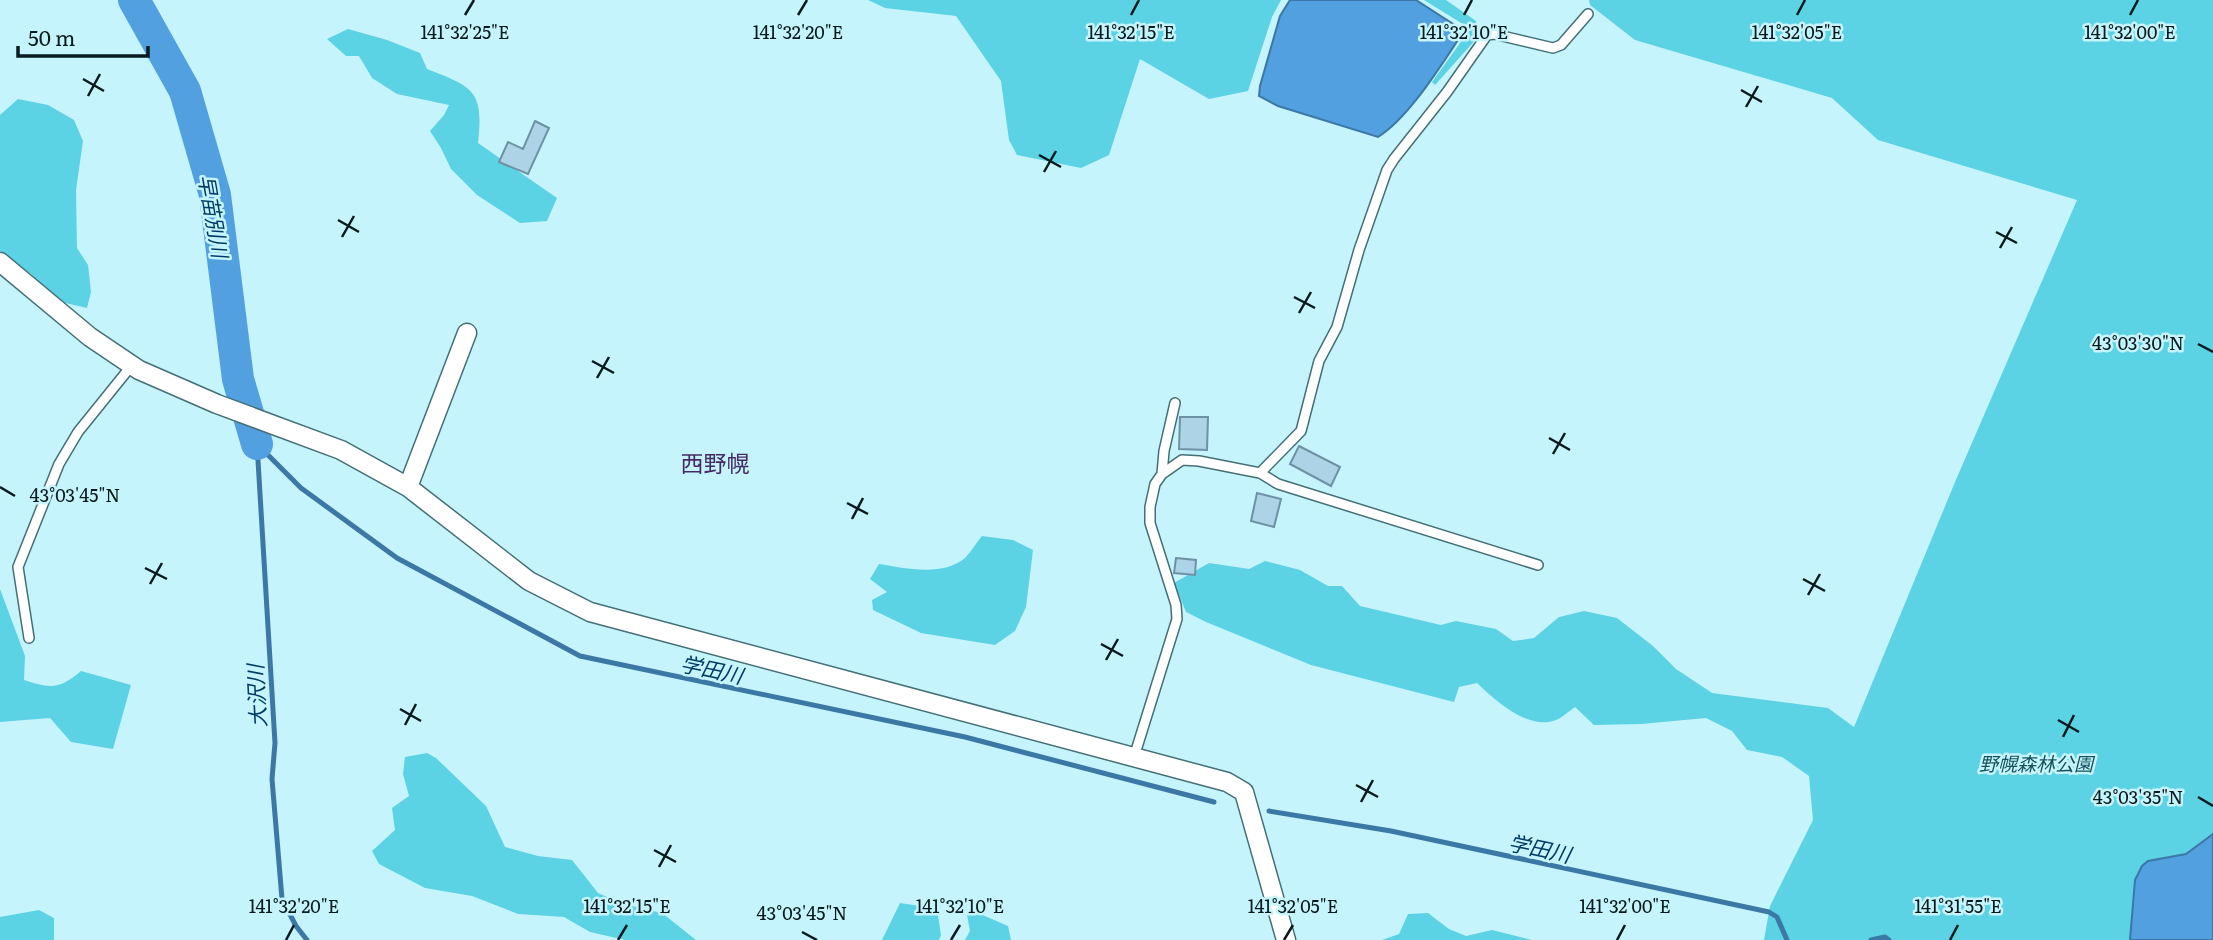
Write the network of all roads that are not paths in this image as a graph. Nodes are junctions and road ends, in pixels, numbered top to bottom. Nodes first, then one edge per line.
1 (1588, 14) dead end
2 (0, 262) edge
3 (467, 333) dead end
4 (132, 365) junction
5 (1175, 403) dead end
6 (1260, 473) junction
7 (1162, 474) junction
8 (408, 487) junction
9 (1538, 565) dead end
10 (29, 638) dead end
11 (1134, 757) junction
12 (1286, 940) edge

1 - 6 lane
2 - 4 street
3 - 8 street
4 - 8 street
4 - 10 lane
5 - 7 lane
6 - 7 lane
6 - 9 lane
7 - 11 lane
8 - 11 street
11 - 12 street

